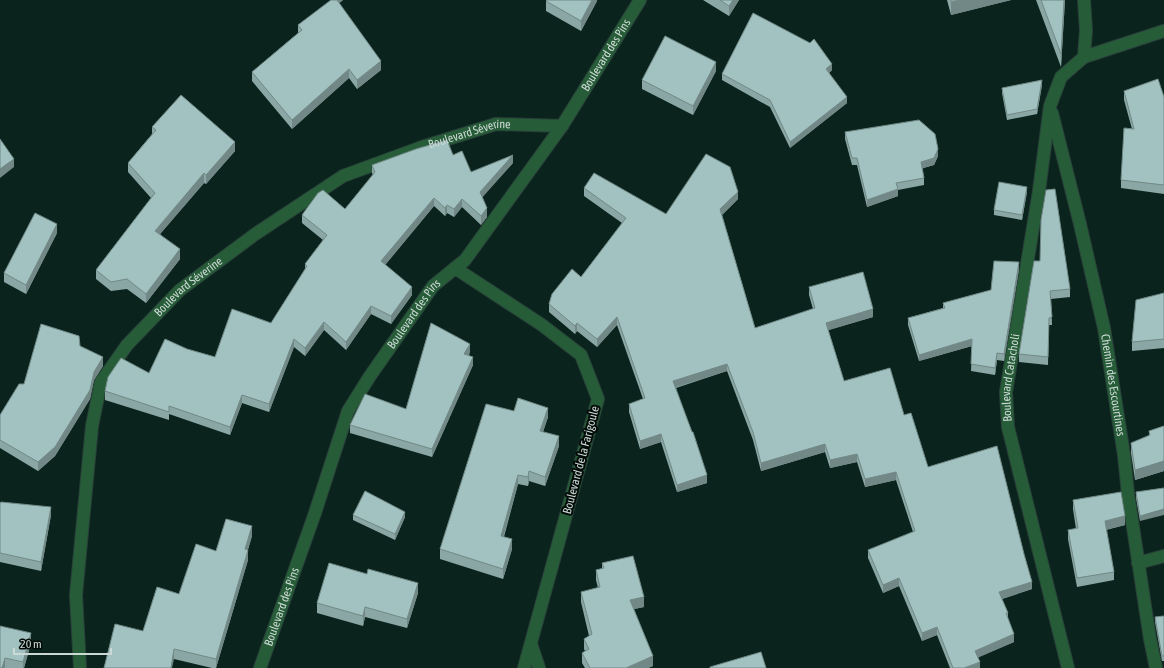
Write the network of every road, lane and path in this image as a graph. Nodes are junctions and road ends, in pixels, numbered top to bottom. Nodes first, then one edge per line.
1 (640, 0) edge
2 (1084, 0) edge
3 (1164, 31) edge
4 (1084, 57) junction
5 (1050, 106) junction
6 (562, 126) junction
7 (455, 268) junction
8 (1164, 556) edge
9 (1138, 563) junction
10 (531, 644) junction
11 (80, 668) edge
12 (260, 668) edge
13 (524, 668) edge
14 (539, 668) edge
15 (1068, 668) edge
16 (1156, 668) edge

1 - 6 street, Boulevard des Pins
2 - 4 street
3 - 4 street
4 - 5 street, Boulevard Catacholi
5 - 9 street, Chemin des Escourtines
5 - 15 street, Boulevard Catacholi
6 - 7 street, Boulevard des Pins
6 - 11 street, Boulevard Séverine
7 - 10 street, Boulevard de la Farigoule
7 - 12 street, Boulevard des Pins
8 - 9 street
9 - 16 street, Chemin des Escourtines
10 - 13 street, Boulevard de la Farigoule
10 - 14 street

